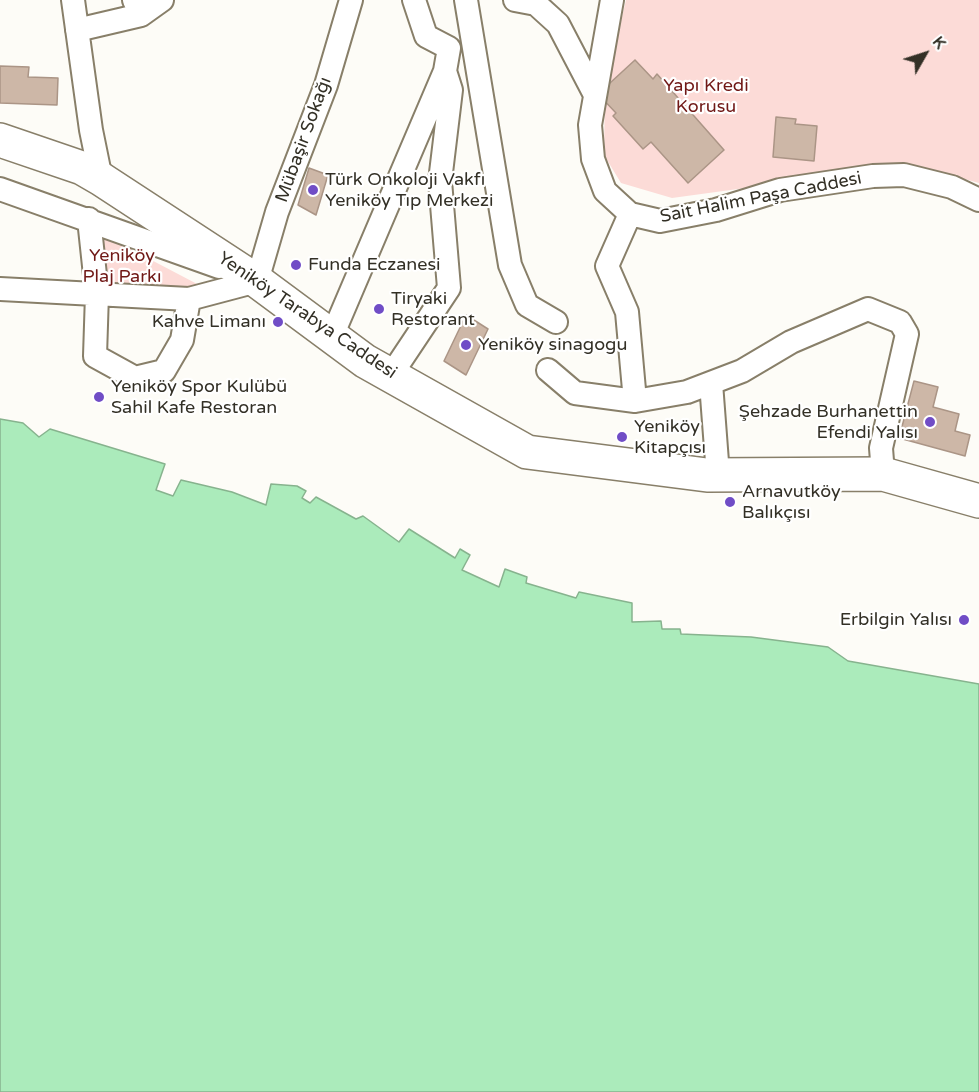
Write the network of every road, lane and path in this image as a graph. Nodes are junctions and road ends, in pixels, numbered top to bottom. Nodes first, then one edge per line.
1 (73, 0) edge
2 (162, 0) edge
3 (351, 0) edge
4 (414, 0) edge
5 (466, 0) edge
6 (515, 0) edge
7 (612, 0) edge
8 (137, 8) edge
9 (77, 30) junction
10 (470, 31) junction
11 (449, 48) junction
12 (445, 71) junction
13 (594, 93) junction
14 (0, 140) edge
15 (101, 179) junction
16 (952, 187) junction
17 (0, 189) edge
18 (979, 200) edge
19 (979, 212) edge
20 (630, 214) junction
21 (89, 219) junction
22 (257, 281) junction
23 (0, 289) edge
24 (97, 294) junction
25 (189, 299) junction
26 (556, 322) dead end
27 (332, 336) junction
28 (548, 370) dead end
29 (391, 375) junction
30 (711, 383) junction
31 (635, 401) junction
32 (883, 474) junction
33 (718, 475) junction
34 (979, 501) edge

1 - 9 street
2 - 8 street
3 - 22 street, Mübaşir Sokağı
4 - 11 street
5 - 10 street
6 - 13 street
7 - 13 street, Sait Halim Paşa Caddesi
8 - 9 street
9 - 15 street
10 - 11 street
10 - 26 street
11 - 12 street
12 - 27 street
12 - 29 street
13 - 20 street, Sait Halim Paşa Caddesi
14 - 15 main road, Yeniköy Tarabya Caddesi
15 - 22 main road, Yeniköy Tarabya Caddesi
16 - 18 street, Sait Halim Paşa Caddesi
16 - 19 street, Sait Halim Paşa Caddesi
16 - 20 street, Sait Halim Paşa Caddesi
17 - 21 street
20 - 31 street
21 - 22 street
21 - 24 street
22 - 25 street
22 - 27 main road, Yeniköy Tarabya Caddesi
23 - 24 street
24 - 25 street
24 - 25 street
27 - 29 main road, Yeniköy Tarabya Caddesi
28 - 31 street
29 - 33 main road, Yeniköy Tarabya Caddesi
30 - 31 street
30 - 32 street
30 - 33 street
32 - 33 main road, Yeniköy Tarabya Caddesi
32 - 34 main road, Yeniköy Tarabya Caddesi

